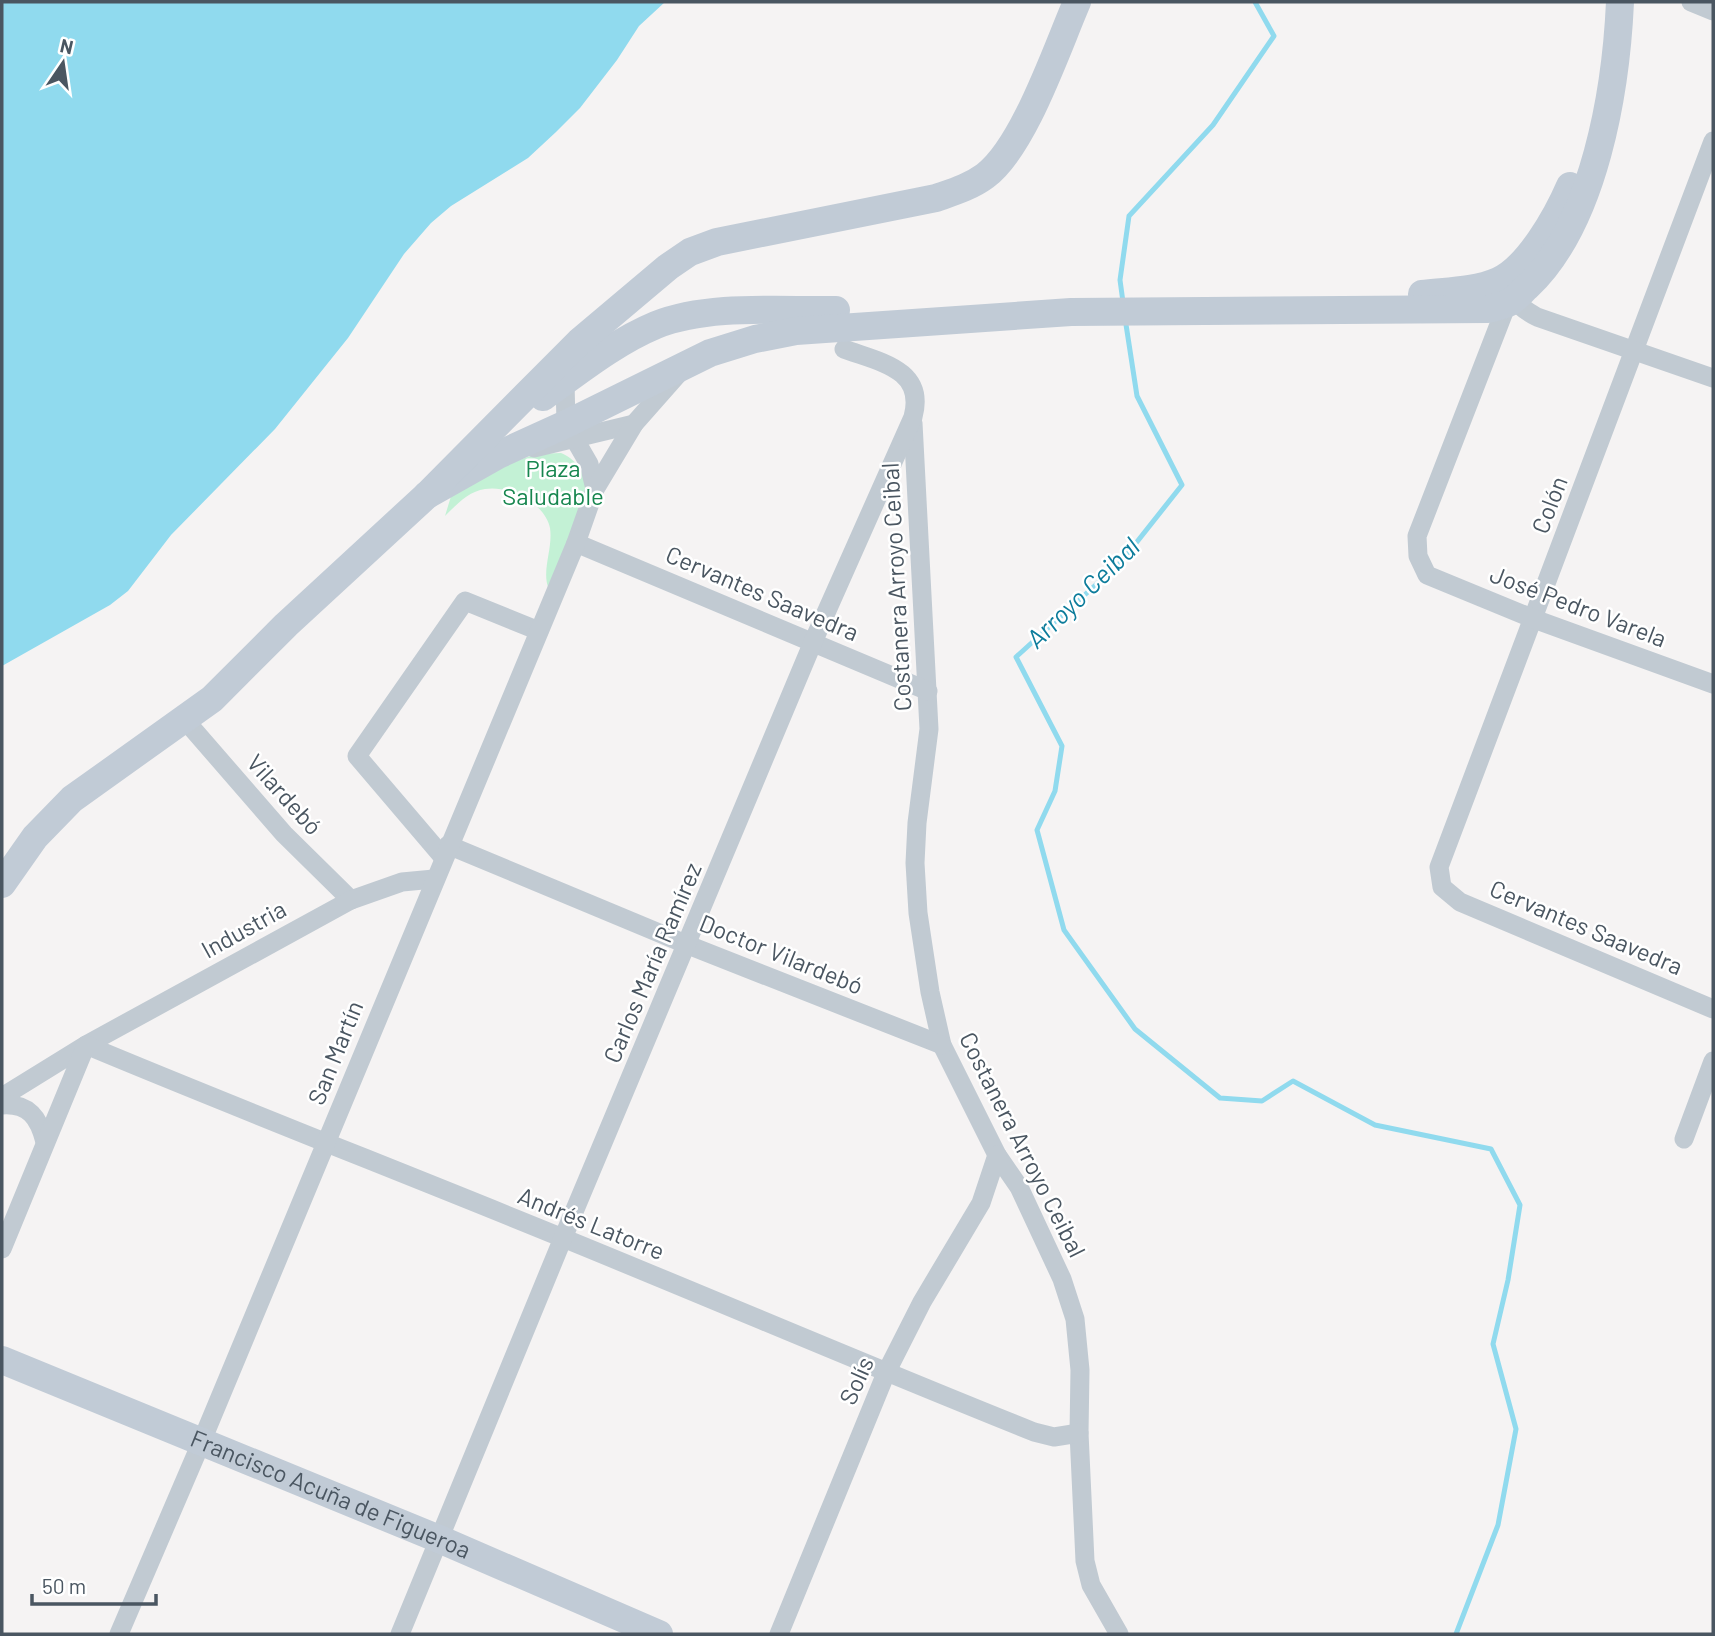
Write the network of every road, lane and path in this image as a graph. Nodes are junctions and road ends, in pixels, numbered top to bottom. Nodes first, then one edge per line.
1 (1077, 2) edge
2 (1602, 2) edge
3 (1620, 2) edge
4 (1691, 2) edge
5 (1713, 11) edge
6 (1713, 141) edge
7 (1503, 298) junction
8 (1031, 314) junction
9 (579, 342) junction
10 (844, 349) dead end
11 (1635, 349) junction
12 (687, 365) junction
13 (1713, 378) edge
14 (565, 381) junction
15 (913, 417) junction
16 (634, 424) junction
17 (571, 432) junction
18 (491, 445) junction
19 (595, 489) junction
20 (576, 543) junction
21 (1534, 619) junction
22 (538, 631) junction
23 (813, 642) junction
24 (1713, 684) edge
25 (928, 691) junction
26 (185, 720) junction
27 (446, 851) junction
28 (434, 879) junction
29 (2, 884) edge
30 (1442, 887) joint
31 (351, 900) junction
32 (688, 944) junction
33 (1713, 1009) edge
34 (86, 1045) junction
35 (942, 1045) junction
36 (1713, 1061) edge
37 (2, 1097) edge
38 (2, 1105) edge
39 (1684, 1139) dead end
40 (45, 1142) junction
41 (325, 1144) junction
42 (997, 1155) junction
43 (563, 1238) junction
44 (2, 1250) edge
45 (2, 1360) edge
46 (886, 1373) junction
47 (1079, 1433) junction
48 (201, 1443) junction
49 (439, 1539) junction
50 (1120, 1632) edge
51 (118, 1634) edge
52 (400, 1634) edge
53 (659, 1634) edge
54 (779, 1634) edge

1 - 9 street
2 - 7 street
3 - 7 street
4 - 5 street
6 - 11 street, Colón
7 - 8 street
7 - 11 street
7 - 21 street, José Pedro Varela
8 - 12 street
8 - 14 street
9 - 14 street
9 - 18 street
10 - 15 street, Carlos María Ramírez
11 - 13 street
11 - 21 street, Colón
12 - 16 street, San Martín
12 - 17 street
14 - 17 street
14 - 18 street
15 - 23 street, Carlos María Ramírez
15 - 25 street, Costanera Arroyo Ceibal
16 - 17 street
16 - 19 street, San Martín
17 - 18 street
17 - 19 street
18 - 26 street
19 - 20 street, San Martín
20 - 22 street, San Martín
20 - 23 street, Cervantes Saavedra
21 - 24 street, José Pedro Varela
21 - 30 street, Colón
22 - 27 street, San Martín
22 - 27 street
23 - 25 street, Cervantes Saavedra
23 - 32 street, Carlos María Ramírez
25 - 35 street, Costanera Arroyo Ceibal
26 - 29 street
26 - 31 street, Vilardebó
27 - 28 street, San Martín
27 - 32 street, Doctor Vilardebó
28 - 31 street, Industria
28 - 41 street, San Martín
30 - 33 street, Cervantes Saavedra
31 - 34 street, Industria
32 - 35 street, Doctor Vilardebó
32 - 43 street, Carlos María Ramírez
34 - 37 street, Industria
34 - 40 street
34 - 41 street, Andrés Latorre
35 - 42 street, Costanera Arroyo Ceibal
36 - 39 street
38 - 40 street
40 - 44 street
41 - 43 street, Andrés Latorre
41 - 48 street, San Martín
42 - 46 street, Solís
42 - 47 street, Costanera Arroyo Ceibal
43 - 46 street, Andrés Latorre
43 - 49 street, Carlos María Ramírez
45 - 48 street, Francisco Acuña de Figueroa
46 - 47 street, Andrés Latorre
46 - 54 street, Solís
47 - 50 street, Costanera Arroyo Ceibal
48 - 49 street, Francisco Acuña de Figueroa
48 - 51 street, San Martín
49 - 52 street, Carlos María Ramírez
49 - 53 street, Francisco Acuña de Figueroa

